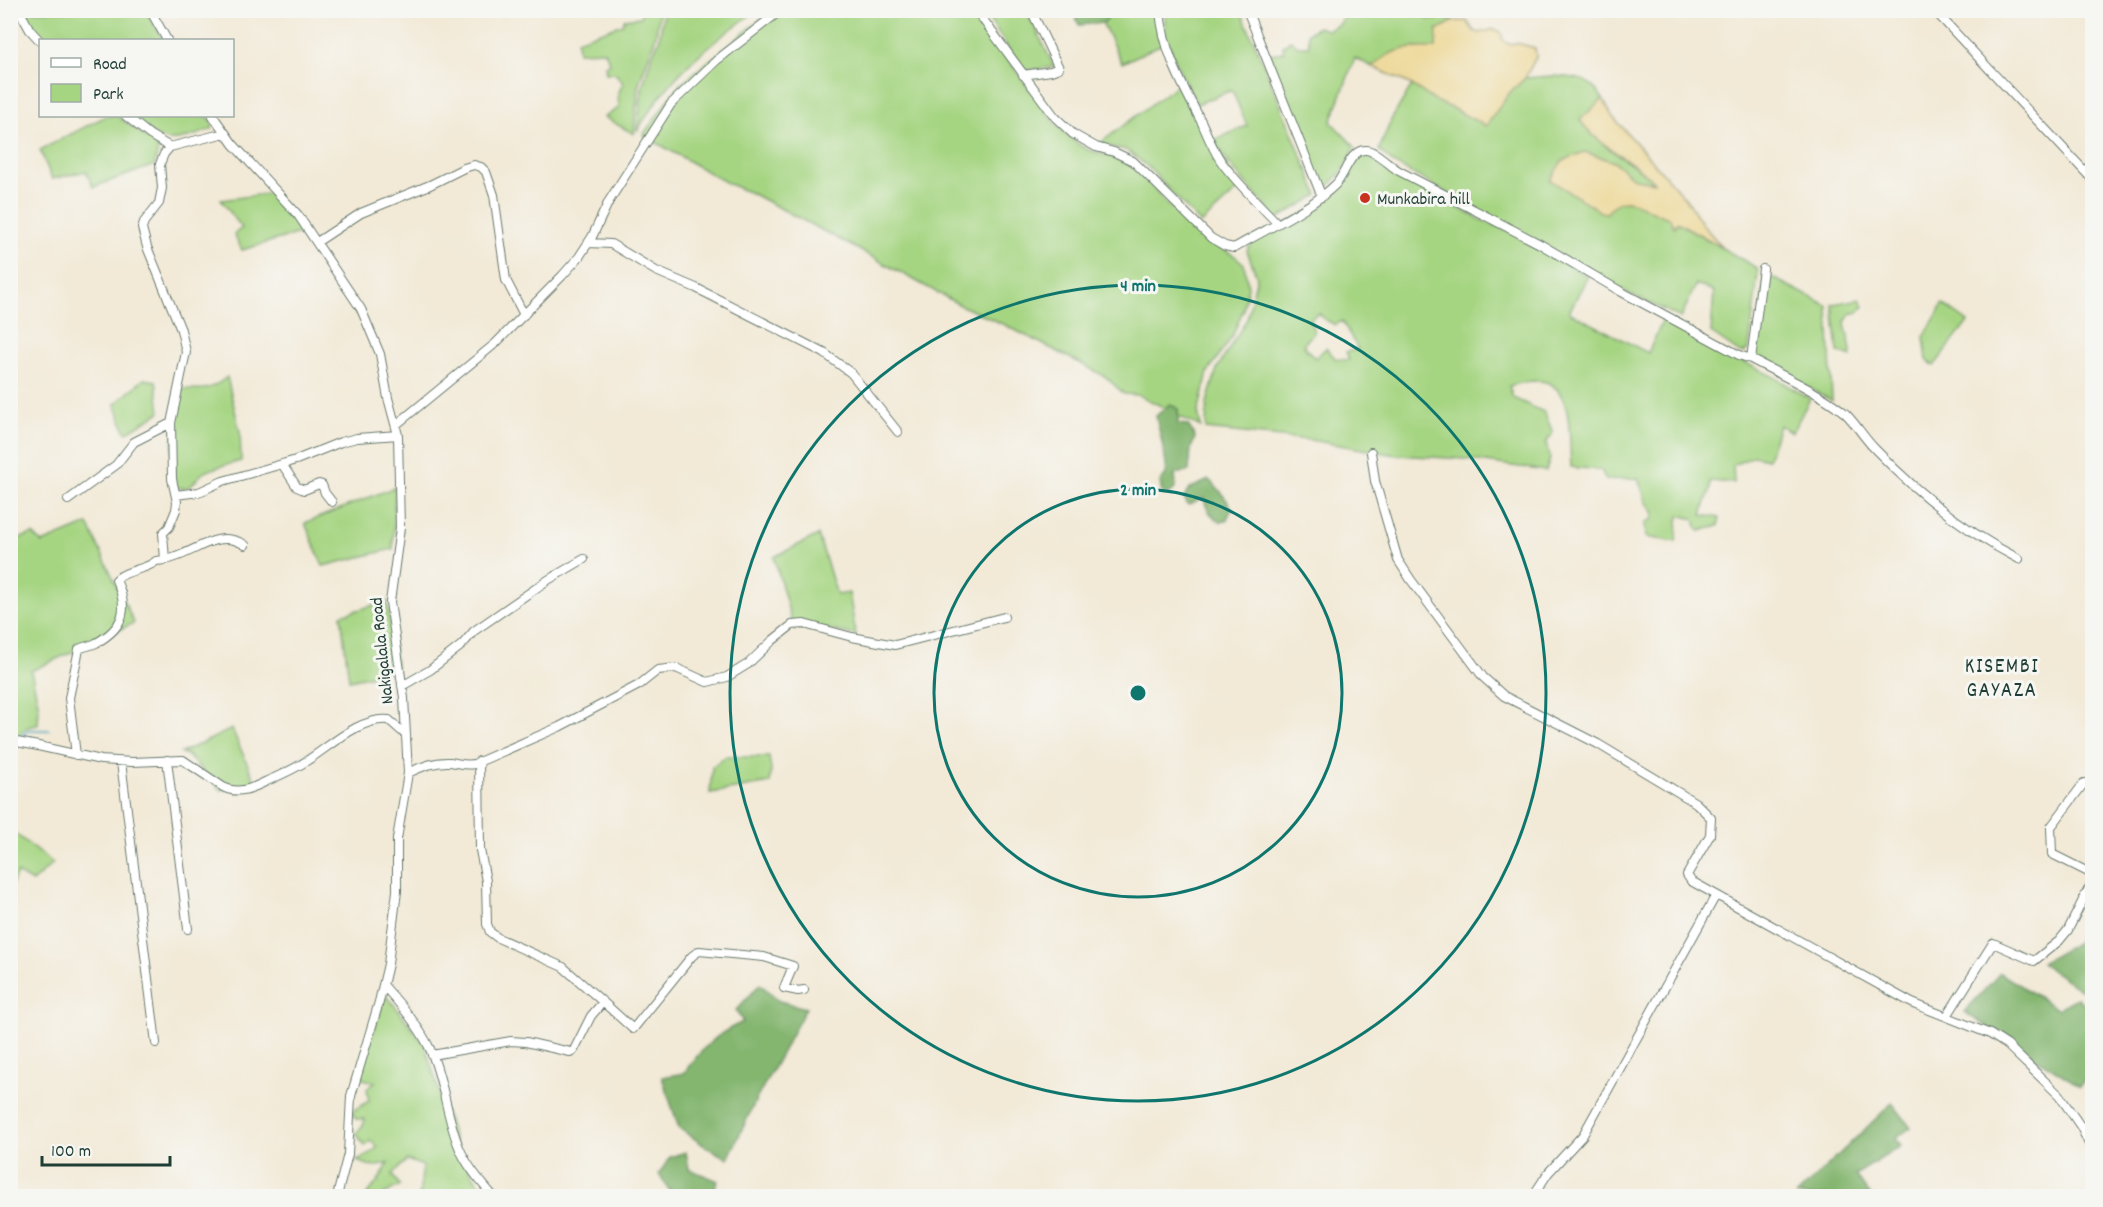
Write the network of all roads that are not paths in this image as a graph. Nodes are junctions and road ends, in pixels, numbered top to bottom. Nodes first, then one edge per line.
1 (19, 10) edge
2 (150, 10) edge
3 (782, 10) edge
4 (976, 10) edge
5 (1160, 10) edge
6 (1246, 10) edge
7 (1934, 10) edge
8 (2086, 10) edge
9 (1034, 12) edge
10 (2092, 14) edge
11 (166, 39) edge
12 (39, 40) edge
13 (1023, 75) junction
14 (127, 117) edge
15 (214, 117) edge
16 (225, 133) junction
17 (170, 147) junction
18 (2091, 173) edge
19 (1322, 197) junction
20 (1277, 223) junction
21 (317, 242) junction
22 (588, 243) junction
23 (1763, 269) dead end
24 (524, 315) junction
25 (1751, 358) junction
26 (171, 423) junction
27 (396, 425) junction
28 (898, 432) dead end
29 (398, 435) junction
30 (1371, 452) dead end
31 (282, 464) junction
32 (176, 495) junction
33 (69, 500) dead end
34 (332, 502) dead end
35 (245, 545) dead end
36 (584, 559) dead end
37 (165, 560) junction
38 (2019, 560) dead end
39 (1004, 617) dead end
40 (402, 686) junction
41 (404, 708) junction
42 (389, 720) junction
43 (406, 735) junction
44 (10, 744) edge
45 (76, 755) junction
46 (167, 760) junction
47 (479, 761) junction
48 (122, 762) junction
49 (408, 773) junction
50 (2092, 786) edge
51 (2092, 874) edge
52 (2092, 882) edge
53 (1716, 895) junction
54 (188, 929) dead end
55 (384, 986) junction
56 (804, 990) dead end
57 (603, 1002) junction
58 (1947, 1016) junction
59 (156, 1043) dead end
60 (432, 1055) junction
61 (2092, 1150) edge
62 (337, 1197) edge
63 (493, 1197) edge
64 (1533, 1197) edge

1 - 12 street
2 - 11 street
3 - 22 street
4 - 13 street
5 - 20 street
6 - 19 street
7 - 18 street
8 - 10 street
9 - 13 street
13 - 20 street
14 - 17 street
15 - 16 street, Nakigalala Road
16 - 17 street
16 - 21 street, Nakigalala Road
17 - 26 street
19 - 20 street
19 - 25 street
21 - 24 street
21 - 27 street, Nakigalala Road
22 - 24 street
22 - 28 street
23 - 25 street
24 - 27 street
25 - 38 street
26 - 32 street
26 - 33 street
27 - 29 street, Nakigalala Road
29 - 31 street
29 - 40 street, Nakigalala Road
30 - 53 street
31 - 32 street
31 - 34 street
32 - 37 street
35 - 37 street
36 - 40 street
37 - 45 street
39 - 47 street
40 - 41 street, Nakigalala Road
41 - 42 street
41 - 43 street, Nakigalala Road
42 - 43 street
42 - 46 street
43 - 49 street, Nakigalala Road
44 - 45 street
45 - 48 street
46 - 48 street
46 - 54 street
47 - 49 street
47 - 57 street
48 - 59 street
49 - 55 street, Nakigalala Road
50 - 51 street
52 - 58 street
53 - 58 street
53 - 64 street
55 - 60 street
55 - 62 street, Nakigalala Road
56 - 57 street
57 - 60 street
58 - 61 street
60 - 63 street

